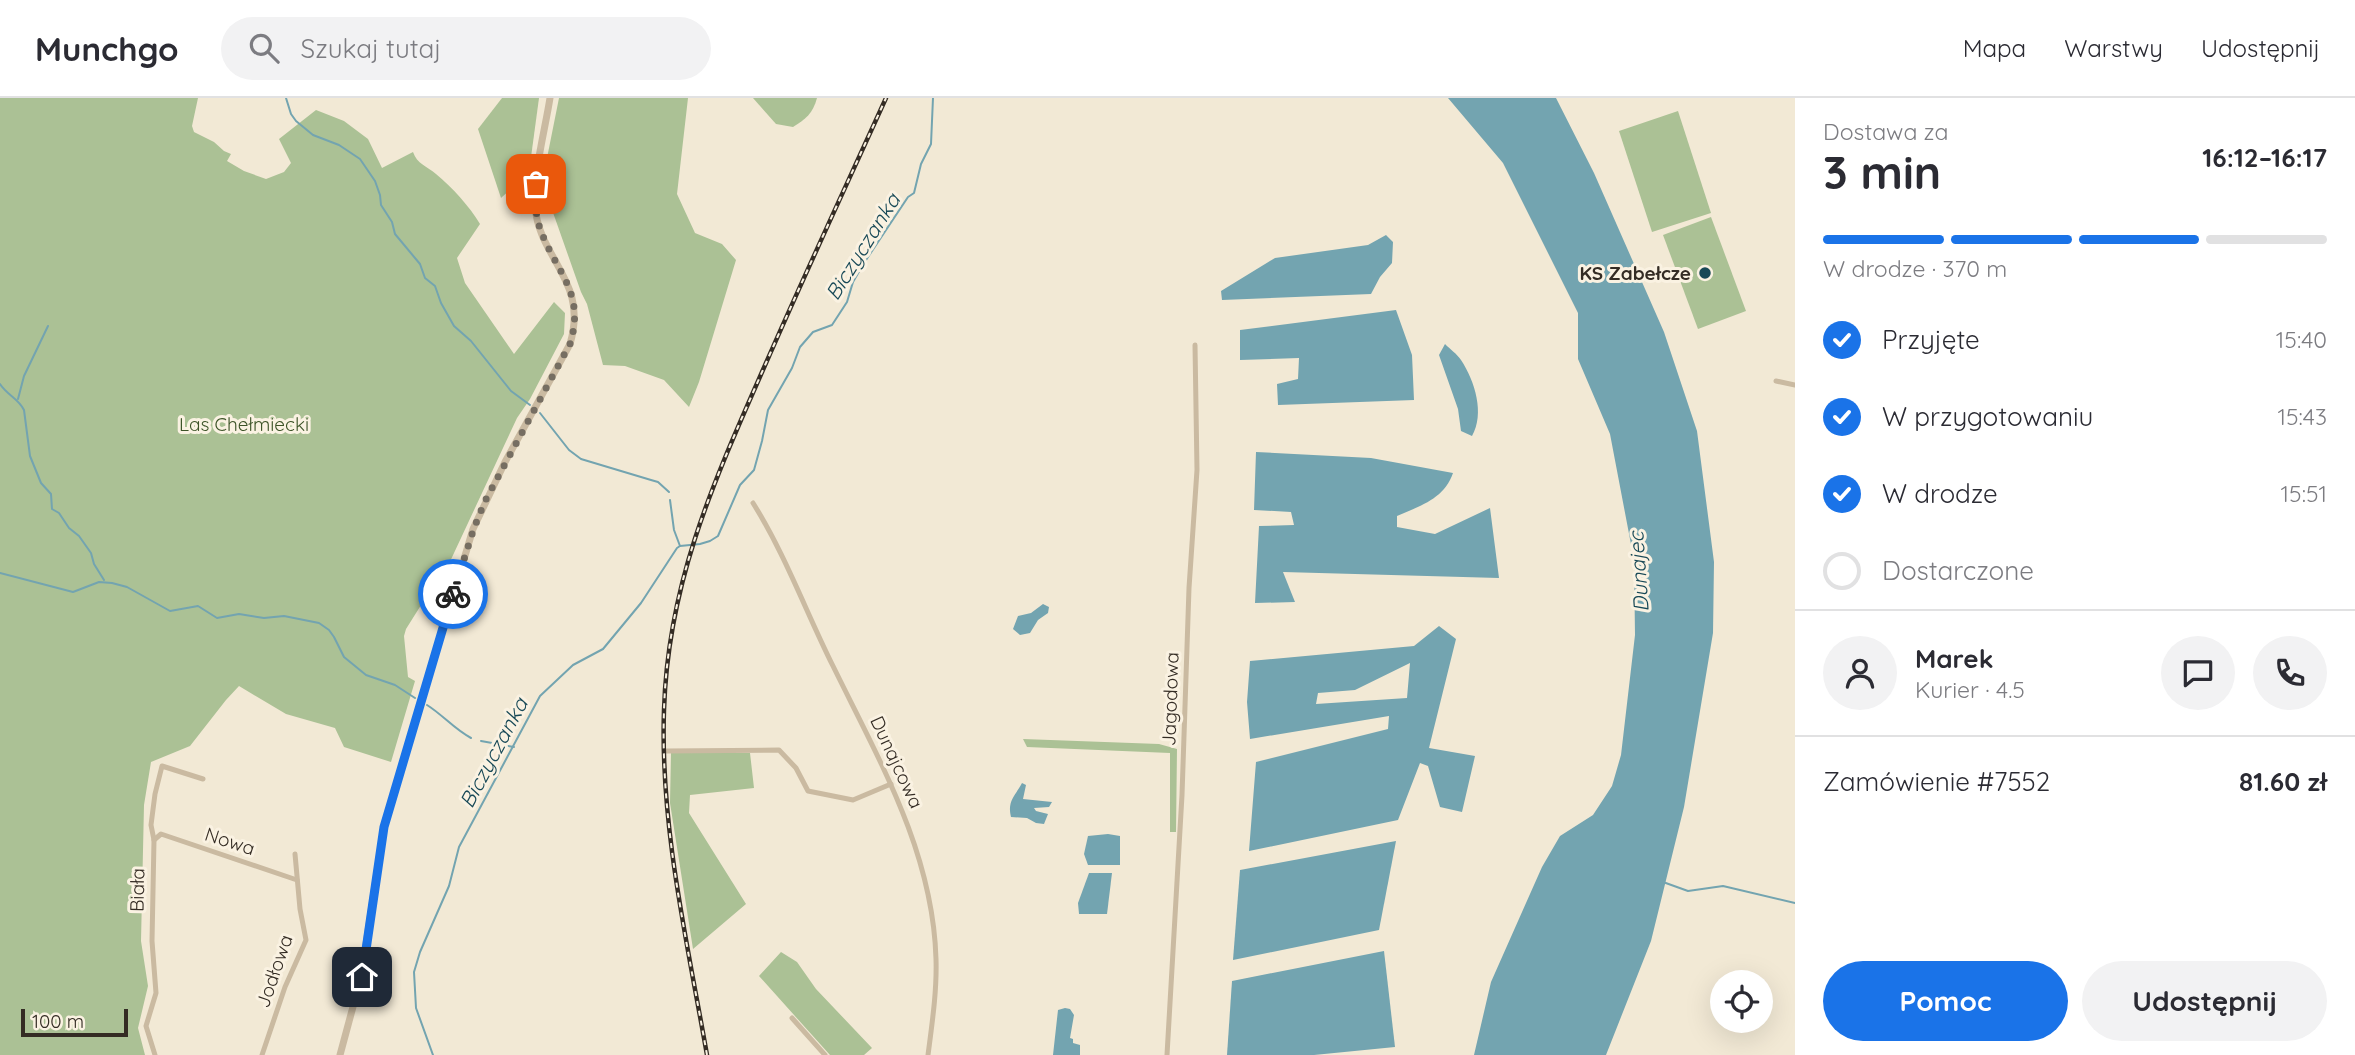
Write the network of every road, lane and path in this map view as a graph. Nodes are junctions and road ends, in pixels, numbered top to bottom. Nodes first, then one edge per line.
1 (550, 98) edge
2 (1195, 345) dead end
3 (1776, 381) dead end
4 (1795, 385) edge
5 (753, 503) dead end
6 (666, 751) dead end
7 (203, 779) dead end
8 (891, 783) junction
9 (153, 840) junction
10 (295, 854) dead end
11 (297, 880) junction
12 (792, 1018) dead end
13 (155, 1055) edge
14 (262, 1055) edge
15 (340, 1055) edge
16 (825, 1055) edge
17 (928, 1055) edge
18 (1167, 1055) edge

1 - 15 street
2 - 18 street, Jagodowa
3 - 4 street
5 - 8 street, Dunajcowa
6 - 8 street
7 - 9 street, Biała
8 - 17 street, Dunajcowa
9 - 11 street, Nowa
9 - 13 street, Biała
10 - 11 street, Jodłowa
11 - 14 street, Jodłowa
12 - 16 street

